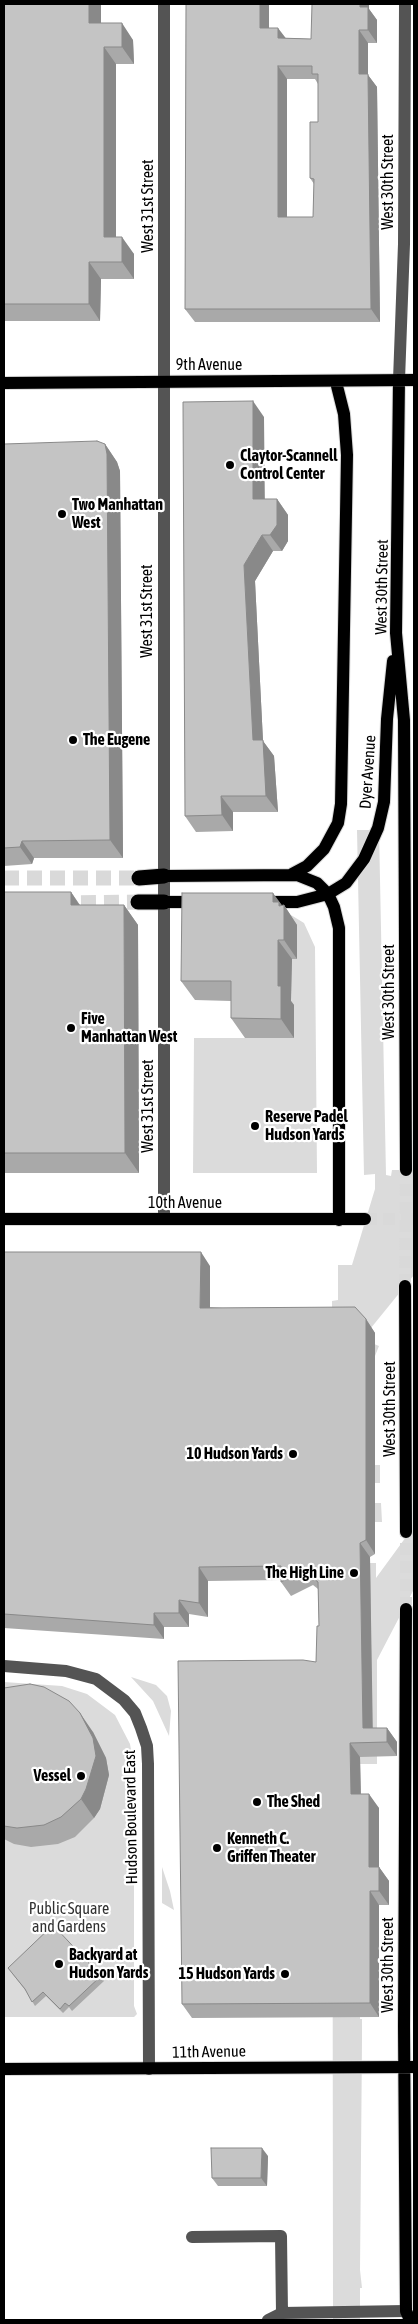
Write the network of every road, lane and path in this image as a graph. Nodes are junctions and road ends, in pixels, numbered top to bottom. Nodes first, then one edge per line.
1 (164, 4) edge
2 (405, 4) edge
3 (399, 380) junction
4 (414, 380) edge
5 (164, 382) junction
6 (336, 382) junction
7 (4, 383) edge
8 (396, 633) junction
9 (292, 874) junction
10 (164, 876) junction
11 (139, 878) tunnel mouth
12 (328, 894) junction
13 (138, 902) tunnel mouth
14 (164, 902) junction
15 (210, 902) edge
16 (246, 902) edge
17 (406, 1170) tunnel mouth
18 (4, 1219) edge
19 (164, 1219) junction
20 (365, 1219) tunnel mouth
21 (339, 1220) junction
22 (406, 1286) tunnel mouth
23 (406, 1532) tunnel mouth
24 (406, 1609) tunnel mouth
25 (4, 1666) edge
26 (409, 2067) edge
27 (4, 2069) edge
28 (149, 2069) junction
29 (192, 2237) dead end
30 (282, 2313) junction
31 (408, 2315) edge
32 (268, 2320) edge

1 - 5 street, West 31st Street
2 - 3 street, West 30th Street
3 - 4 main road, 9th Avenue
3 - 6 main road, 9th Avenue
3 - 8 main road, West 30th Street
5 - 6 main road, 9th Avenue
5 - 7 main road, 9th Avenue
5 - 10 street, West 31st Street
6 - 9 main road
8 - 12 main road, Dyer Avenue
8 - 17 main road, West 30th Street
9 - 10 main road
9 - 12 main road
10 - 11 highway
10 - 14 street, West 31st Street
12 - 16 main road, Dyer Avenue
12 - 21 main road
13 - 14 highway
14 - 15 main road
14 - 19 street, West 31st Street
18 - 19 main road, 10th Avenue
19 - 21 main road, 10th Avenue
20 - 21 main road, 10th Avenue
22 - 23 main road, West 30th Street
24 - 26 main road, West 30th Street
25 - 28 street, Hudson Boulevard East
26 - 28 main road, 11th Avenue
26 - 31 main road, West 30th Street
27 - 28 main road, 11th Avenue
29 - 30 street
30 - 31 street
30 - 32 street

